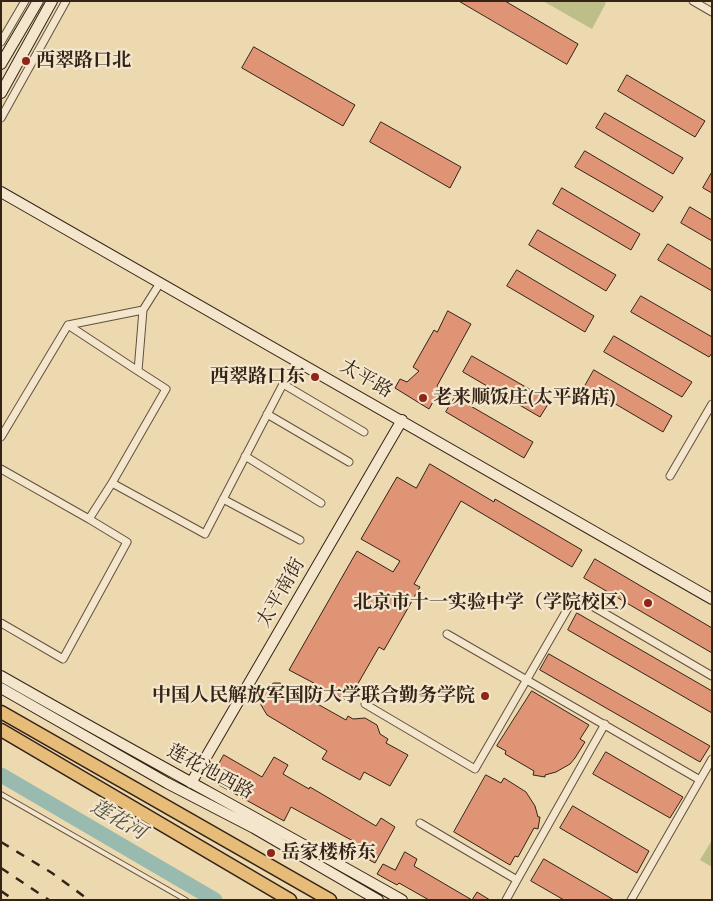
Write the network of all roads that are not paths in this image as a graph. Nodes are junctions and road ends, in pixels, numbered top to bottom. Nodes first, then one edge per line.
1 (25, 1) edge
2 (38, 1) edge
3 (52, 1) edge
4 (66, 1) edge
5 (693, 1) edge
6 (712, 12) edge
7 (1, 42) edge
8 (1, 64) edge
9 (1, 94) edge
10 (1, 118) edge
11 (1, 192) edge
12 (160, 283) junction
13 (143, 310) junction
14 (68, 325) junction
15 (138, 371) junction
16 (712, 404) edge
17 (267, 414) junction
18 (402, 420) junction
19 (364, 432) dead end
20 (1, 437) edge
21 (245, 456) junction
22 (349, 462) dead end
23 (1, 469) edge
24 (670, 476) dead end
25 (112, 483) junction
26 (223, 499) junction
27 (321, 503) dead end
28 (89, 519) junction
29 (300, 540) dead end
30 (712, 599) edge
31 (1, 623) edge
32 (447, 634) dead end
33 (1, 676) edge
34 (712, 676) edge
35 (527, 679) junction
36 (1, 688) edge
37 (365, 704) dead end
38 (1, 712) edge
39 (605, 724) junction
40 (1, 730) edge
41 (712, 760) edge
42 (700, 780) junction
43 (191, 783) junction
44 (1, 794) edge
45 (420, 823) dead end
46 (516, 880) junction
47 (264, 883) junction
48 (186, 900) edge
49 (284, 900) edge
50 (290, 900) edge
51 (300, 900) edge
52 (330, 900) edge
53 (378, 900) edge
54 (402, 900) edge
55 (506, 900) edge
56 (631, 900) edge

1 - 7 street
2 - 8 street
3 - 9 street
4 - 10 street
5 - 6 street
11 - 12 street, 太平路
12 - 13 street
12 - 18 street, 太平路
13 - 14 street
13 - 15 street
14 - 15 street
14 - 20 street
15 - 25 street
16 - 24 street
17 - 19 street
17 - 21 street
17 - 22 street
18 - 30 street, 太平路
18 - 43 street, 太平南街
21 - 26 street
21 - 27 street
23 - 28 street
25 - 26 street
25 - 28 street
26 - 29 street
28 - 31 street
32 - 35 street
33 - 43 street, 莲花池西路
34 - 35 street
35 - 37 street
35 - 39 street
36 - 53 street, 莲花池西路
38 - 52 highway
39 - 42 street
39 - 46 street
40 - 47 highway
41 - 42 street
42 - 56 street
43 - 54 street, 莲花池西路
44 - 48 lane
45 - 46 street
46 - 55 street
47 - 49 street
47 - 50 highway
47 - 51 highway

